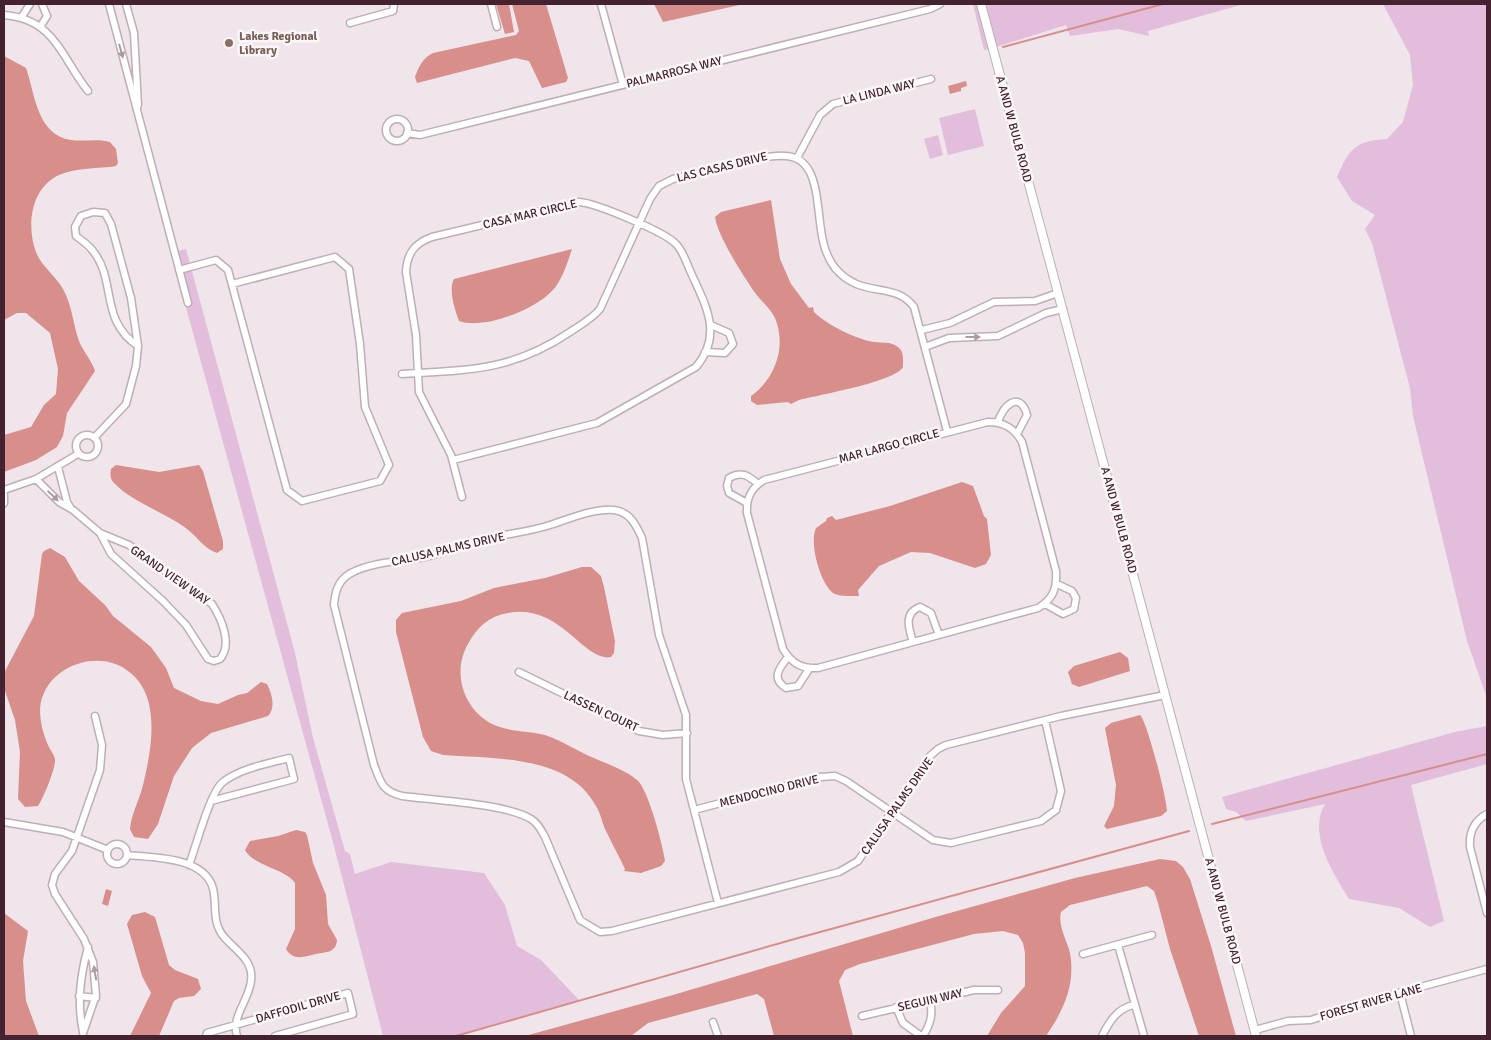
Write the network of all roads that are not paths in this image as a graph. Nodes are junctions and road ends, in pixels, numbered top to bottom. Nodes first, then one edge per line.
1 (30, 4) edge
2 (42, 4) edge
3 (109, 4) edge
4 (126, 4) edge
5 (394, 4) edge
6 (491, 4) edge
7 (601, 4) edge
8 (940, 4) edge
9 (981, 4) edge
10 (4, 15) edge
11 (21, 18) junction
12 (350, 23) dead end
13 (497, 26) dead end
14 (40, 27) junction
15 (932, 79) dead end
16 (623, 85) junction
17 (88, 92) dead end
18 (138, 118) junction
19 (407, 133) dead end
20 (797, 158) junction
21 (639, 223) junction
22 (179, 270) junction
23 (232, 284) junction
24 (1058, 293) junction
25 (188, 303) dead end
26 (1062, 309) junction
27 (711, 325) junction
28 (922, 330) junction
29 (138, 346) junction
30 (926, 346) junction
31 (705, 352) junction
32 (417, 373) junction
33 (402, 374) dead end
34 (998, 422) junction
35 (947, 431) junction
36 (1017, 434) junction
37 (94, 437) junction
38 (78, 454) junction
39 (453, 460) junction
40 (58, 467) junction
41 (36, 479) junction
42 (758, 484) junction
43 (4, 490) edge
44 (4, 494) edge
45 (462, 497) dead end
46 (4, 503) edge
47 (746, 503) junction
48 (72, 510) junction
49 (100, 533) junction
50 (1057, 584) junction
51 (1045, 604) junction
52 (939, 635) junction
53 (913, 642) junction
54 (788, 657) junction
55 (809, 669) junction
56 (520, 672) dead end
57 (1165, 695) junction
58 (95, 716) dead end
59 (1045, 720) junction
60 (687, 733) junction
61 (212, 801) junction
62 (694, 810) junction
63 (891, 812) junction
64 (1487, 814) edge
65 (4, 822) edge
66 (77, 836) junction
67 (108, 850) junction
68 (127, 855) junction
69 (189, 865) junction
70 (718, 903) junction
71 (1487, 912) edge
72 (1152, 935) dead end
73 (1118, 945) junction
74 (88, 948) junction
75 (1083, 954) dead end
76 (1487, 969) edge
77 (998, 990) dead end
78 (1400, 993) junction
79 (79, 996) junction
80 (96, 998) junction
81 (930, 999) junction
82 (1133, 1005) junction
83 (896, 1007) junction
84 (862, 1016) dead end
85 (714, 1022) dead end
86 (236, 1024) junction
87 (1255, 1033) edge
88 (83, 1034) edge
89 (206, 1036) edge
90 (237, 1036) edge
91 (275, 1036) edge
92 (718, 1036) edge
93 (922, 1036) edge
94 (1102, 1036) edge
95 (1144, 1036) edge
96 (1411, 1036) edge

1 - 11 street
2 - 14 street
3 -> 18 street
4 - 18 street
5 - 12 street
6 - 13 street
7 - 16 street
8 - 16 street, PALMARROSA WAY
9 - 24 street, A AND W BULB ROAD
10 - 11 street
11 - 14 street
14 - 17 street
15 - 20 street, LA LINDA WAY
16 - 19 street, PALMARROSA WAY
18 - 22 street
20 - 21 street, LAS CASAS DRIVE
20 - 28 street
21 - 27 street, CASA MAR CIRCLE
21 - 32 street, LAS CASAS DRIVE
21 - 32 street, CASA MAR CIRCLE
22 - 23 street
22 - 25 street
23 - 23 street
24 - 26 street, A AND W BULB ROAD
24 - 28 street
30 -> 26 street
26 - 57 street, A AND W BULB ROAD
27 - 31 street, CASA MAR CIRCLE
27 - 31 street
28 - 30 street
29 - 29 street
29 - 37 street
30 - 35 street
31 - 39 street, CASA MAR CIRCLE
32 - 33 street, LAS CASAS DRIVE
32 - 39 street, CASA MAR CIRCLE
34 - 35 street, MAR LARGO CIRCLE
34 - 36 street
34 - 36 street
35 - 42 street, MAR LARGO CIRCLE
36 - 50 street
37 - 38 street
37 - 38 street
38 - 40 street
39 - 45 street, CASA MAR CIRCLE
40 - 41 street
40 - 48 street, GRAND VIEW WAY
41 - 43 street
41 -> 48 street, GRAND VIEW WAY
42 - 47 street
42 - 47 street
44 - 46 street
47 - 54 street
48 - 49 street, GRAND VIEW WAY
49 - 49 street, GRAND VIEW WAY
50 - 51 street
50 - 51 street
51 - 52 street
52 - 53 street
52 - 53 street
53 - 55 street
54 - 55 street
54 - 55 street
56 - 60 street, LASSEN COURT
57 - 59 street, CALUSA PALMS DRIVE
57 - 87 street, A AND W BULB ROAD
58 - 66 street
59 - 63 street, CALUSA PALMS DRIVE
59 - 63 street, MENDOCINO DRIVE
60 - 62 street, CALUSA PALMS DRIVE
60 - 70 street, CALUSA PALMS DRIVE
61 - 61 street
61 - 69 street
62 - 63 street, MENDOCINO DRIVE
62 - 70 street, CALUSA PALMS DRIVE
63 - 70 street, CALUSA PALMS DRIVE
64 - 71 street
65 - 66 street
66 - 67 street
66 - 74 street
67 - 68 street
67 - 68 street
68 - 69 street
69 - 86 street, DAFFODIL DRIVE
72 - 73 street
73 - 75 street
73 - 82 street
74 - 79 street
80 -> 74 street
76 - 78 street, FOREST RIVER LANE
77 - 81 street, SEGUIN WAY
78 - 87 street, FOREST RIVER LANE
78 - 96 street
79 - 80 street
79 - 88 street
80 - 88 street
81 - 83 street, SEGUIN WAY
81 - 93 street
82 - 94 street
82 - 95 street
83 - 84 street, SEGUIN WAY
83 - 93 street
85 - 92 street
86 - 89 street, DAFFODIL DRIVE
86 - 90 street, DAFFODIL DRIVE
86 - 91 street, DAFFODIL DRIVE

